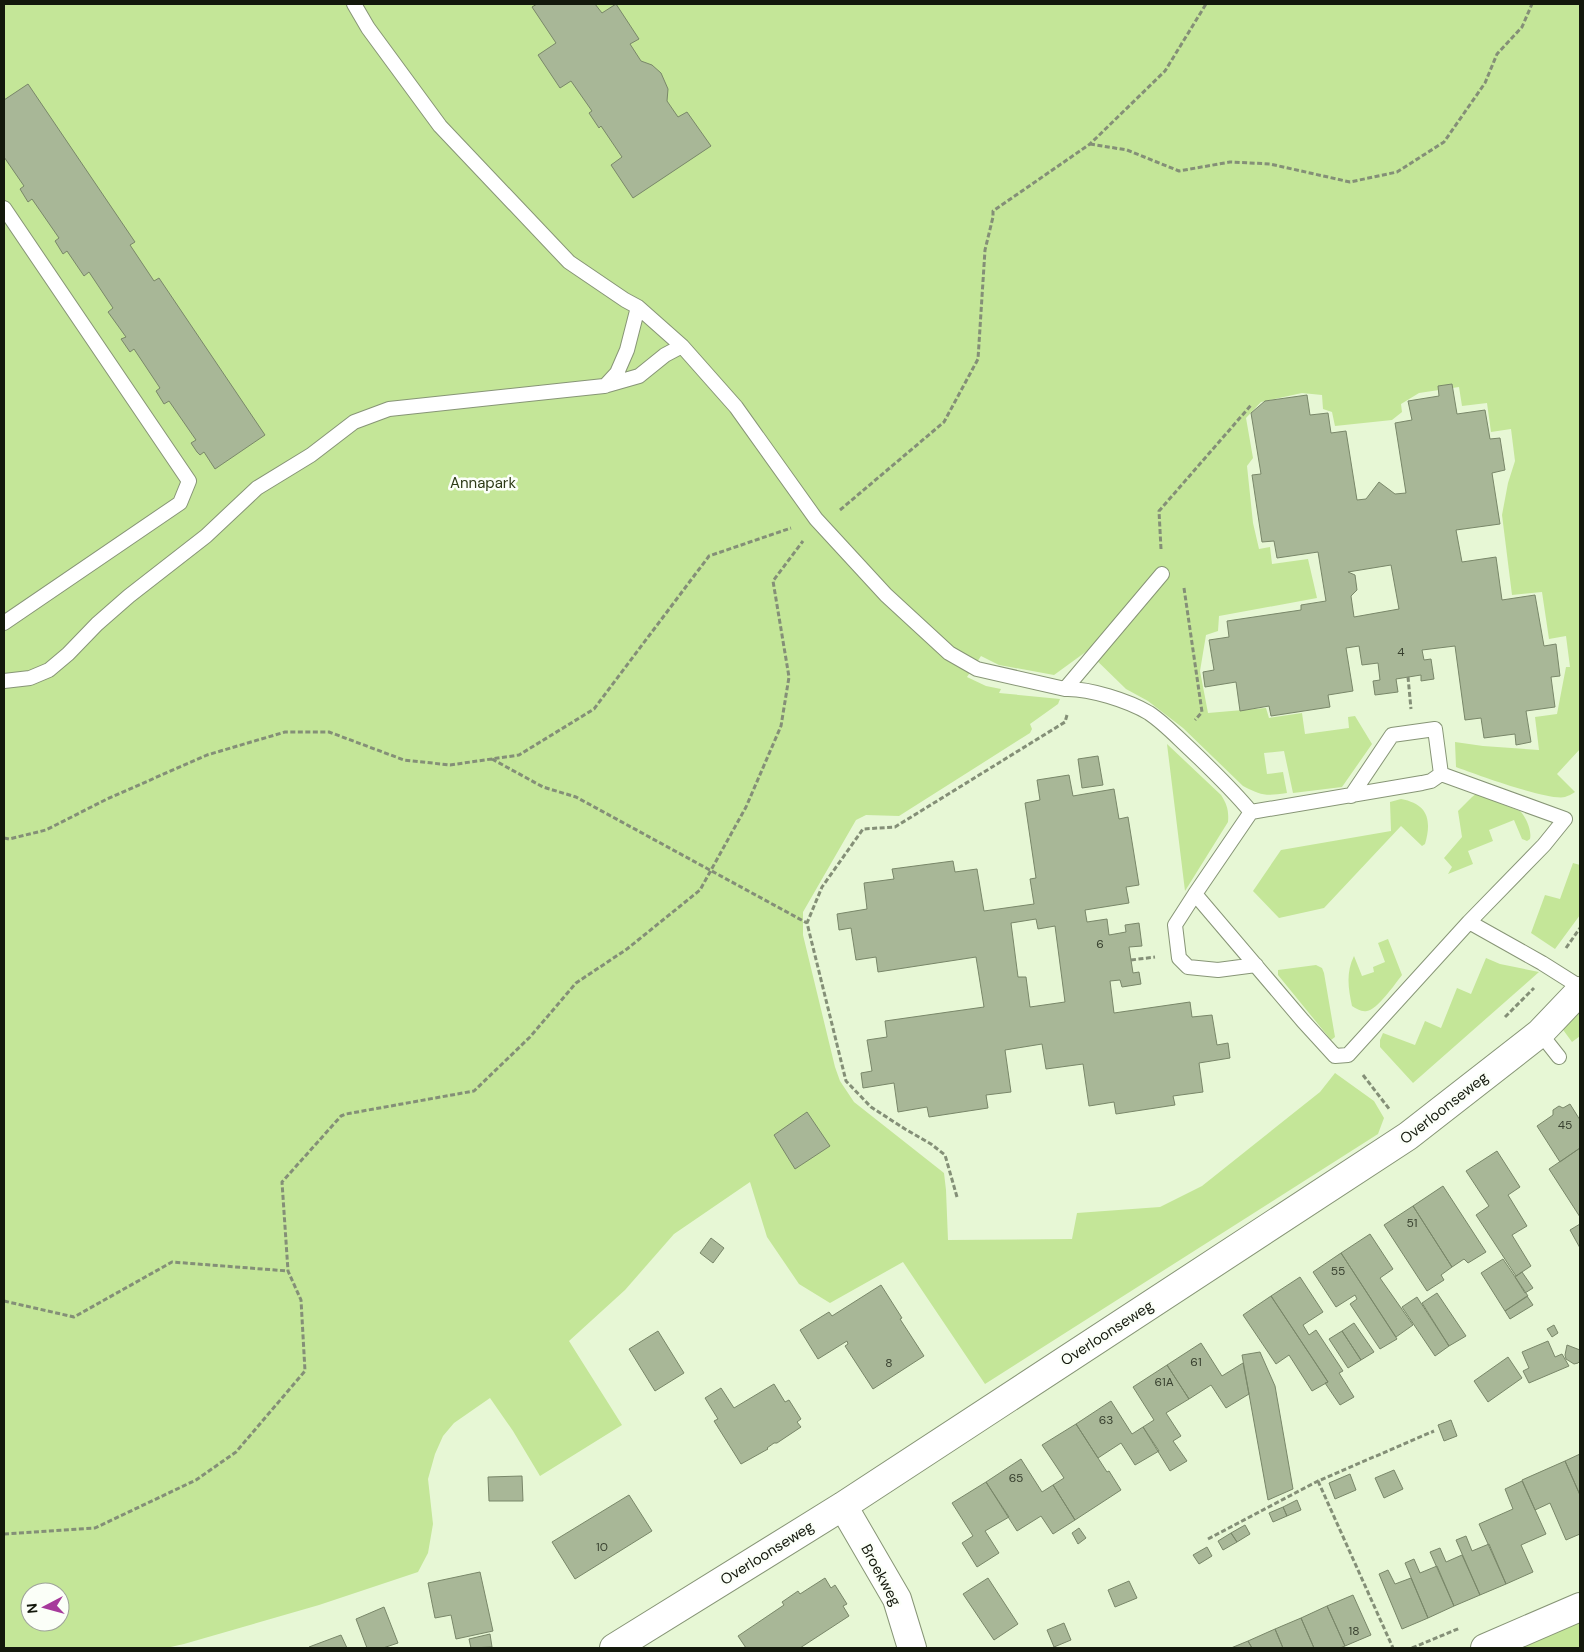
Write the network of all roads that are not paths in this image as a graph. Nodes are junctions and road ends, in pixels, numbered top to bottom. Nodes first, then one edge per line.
1 (354, 4) edge
2 (4, 208) edge
3 (638, 307) junction
4 (682, 346) junction
5 (604, 386) junction
6 (1162, 574) road end
7 (4, 624) edge
8 (4, 682) edge
9 (1069, 689) junction
10 (1441, 774) junction
11 (1351, 796) junction
12 (1251, 812) junction
13 (1196, 894) junction
14 (1469, 922) junction
15 (1256, 966) junction
16 (1580, 989) edge
17 (1540, 1033) junction
18 (1559, 1057) dead end
19 (843, 1506) junction
20 (1580, 1606) edge
21 (614, 1648) edge
22 (912, 1648) edge
23 (1485, 1648) edge

1 - 3 lane
2 - 7 lane
3 - 4 lane
3 - 5 lane
4 - 5 lane
4 - 9 lane
5 - 8 lane
6 - 9 lane
9 - 12 lane
10 - 11 lane
10 - 11 lane
10 - 14 lane
11 - 12 lane
12 - 13 lane
13 - 15 lane
13 - 15 lane
14 - 15 lane
14 - 16 lane
16 - 17 street, Overloonseweg
17 - 18 lane
17 - 19 street, Overloonseweg
19 - 21 street, Overloonseweg
19 - 22 street, Broekweg
20 - 23 street

